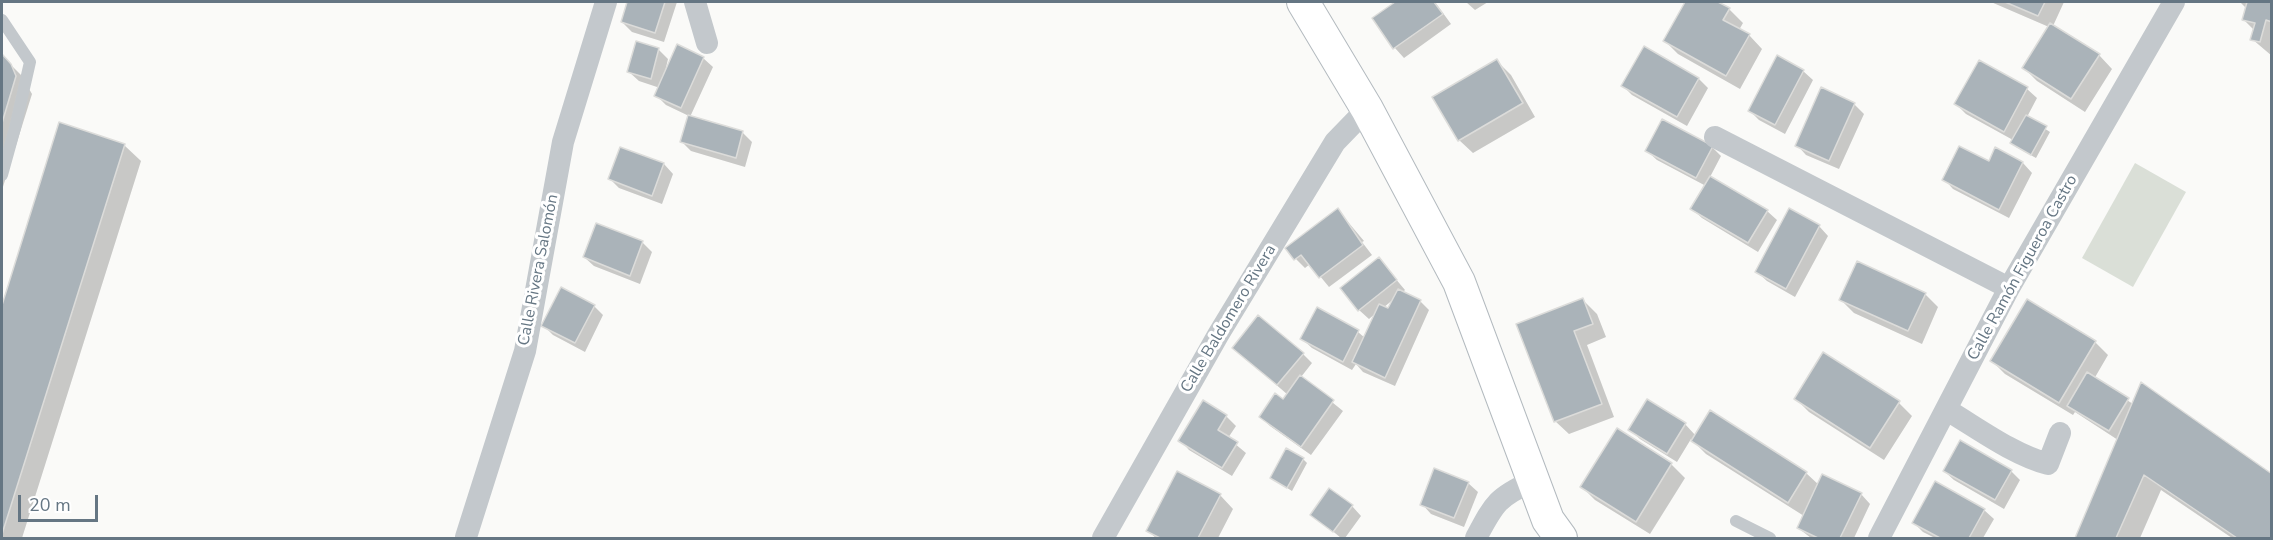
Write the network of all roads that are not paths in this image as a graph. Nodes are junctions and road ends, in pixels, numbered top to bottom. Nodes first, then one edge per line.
1 (606, 2) edge
2 (695, 2) edge
3 (1303, 2) edge
4 (2174, 2) edge
5 (2, 20) edge
6 (707, 43) dead end
7 (1367, 108) junction
8 (1715, 137) dead end
9 (2, 175) edge
10 (2009, 288) junction
11 (1947, 410) junction
12 (2060, 433) dead end
13 (1533, 481) junction
14 (1736, 521) dead end
15 (466, 537) dead end
16 (1103, 538) edge
17 (1476, 538) edge
18 (1561, 538) edge
19 (1770, 538) edge
20 (1879, 538) edge

1 - 15 street, Calle Rivera Salomón
2 - 6 street
3 - 7 street
4 - 10 street, Calle Ramón Figueroa Castro
5 - 9 lane
7 - 13 street
7 - 16 street, Calle Baldomero Rivera
8 - 10 street
10 - 11 street, Calle Ramón Figueroa Castro
11 - 12 street
11 - 20 street, Calle Ramón Figueroa Castro
13 - 17 street
13 - 18 street
14 - 19 lane

